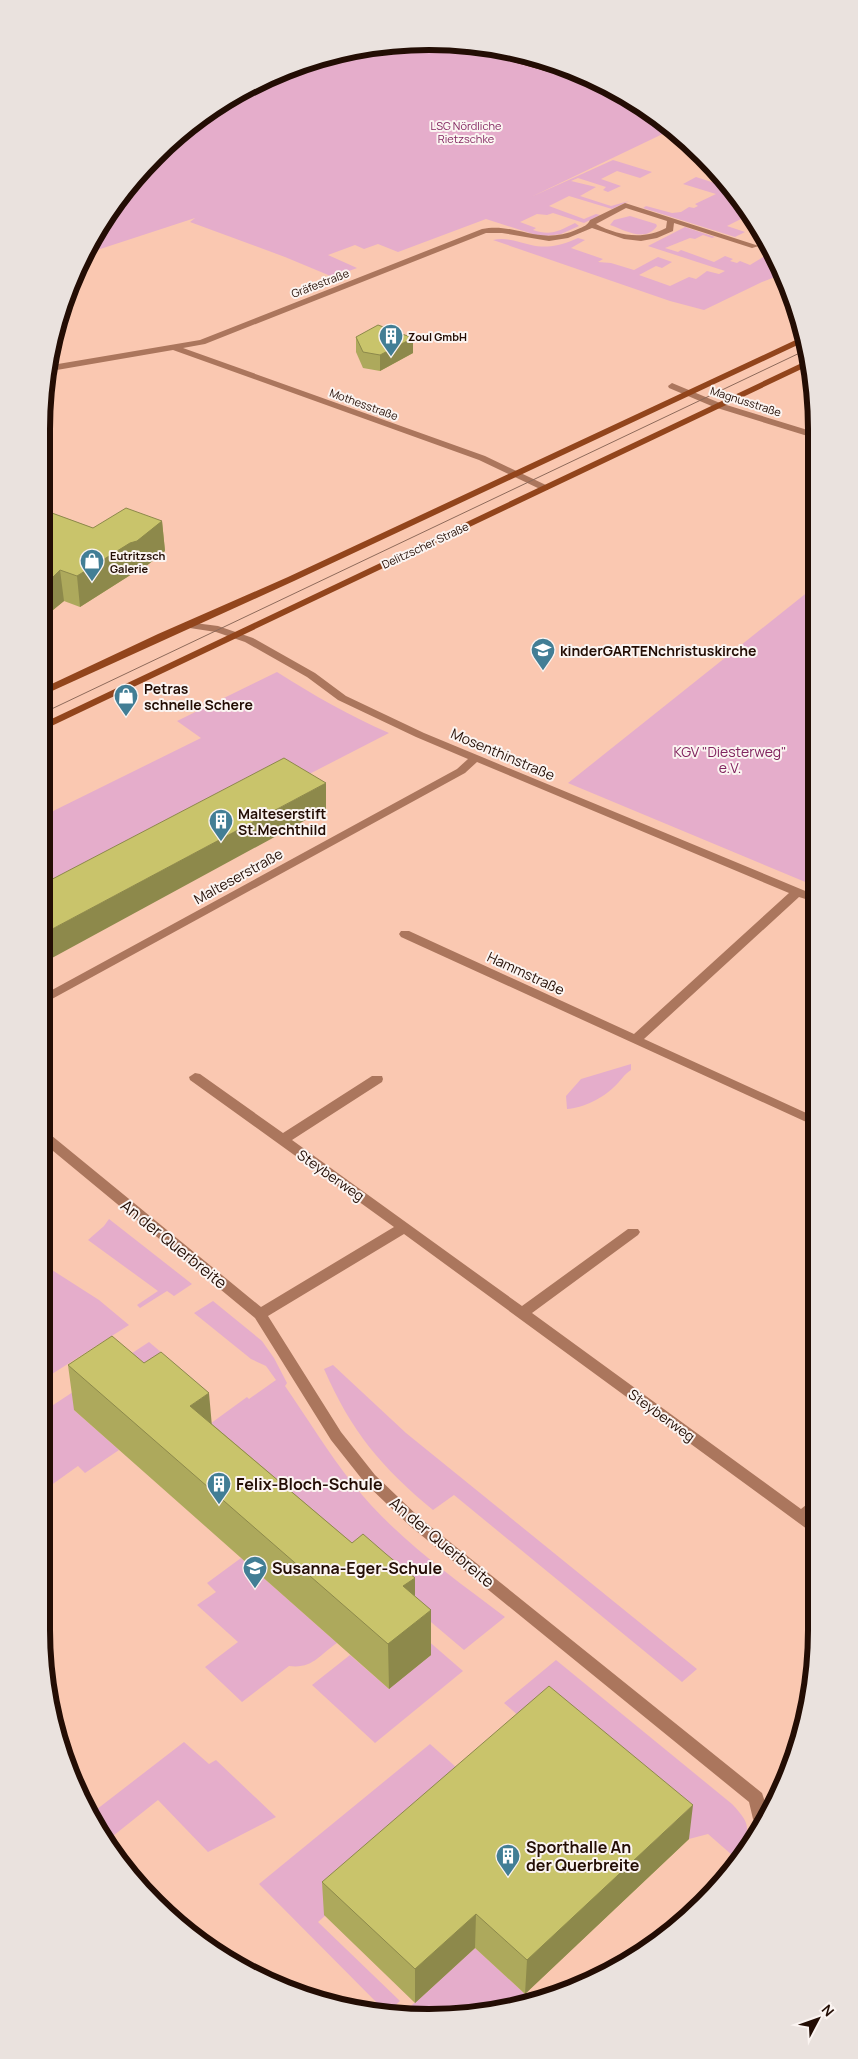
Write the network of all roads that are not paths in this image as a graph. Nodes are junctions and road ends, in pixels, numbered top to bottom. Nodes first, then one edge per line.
1 (491, 55) edge
2 (571, 78) edge
3 (671, 220) junction
4 (592, 224) junction
5 (755, 246) dead end
6 (798, 342) edge
7 (174, 347) junction
8 (803, 365) edge
9 (55, 367) edge
10 (672, 386) dead end
11 (688, 393) junction
12 (717, 404) junction
13 (808, 434) edge
14 (516, 474) junction
15 (545, 488) junction
16 (187, 625) junction
17 (235, 635) junction
18 (50, 689) edge
19 (50, 724) edge
20 (474, 759) junction
21 (797, 892) junction
22 (808, 896) edge
23 (405, 934) dead end
24 (50, 996) edge
25 (635, 1040) junction
26 (195, 1077) dead end
27 (377, 1078) dead end
28 (808, 1119) edge
29 (282, 1140) junction
30 (50, 1141) edge
31 (404, 1227) junction
32 (633, 1232) dead end
33 (522, 1313) junction
34 (260, 1314) junction
35 (808, 1512) edge
36 (802, 1517) junction
37 (808, 1522) edge
38 (760, 1814) edge

1 - 2 main road
3 - 4 street, Gräfestraße
3 - 4 street
3 - 5 street, Gräfestraße
4 - 7 street, Gräfestraße
6 - 11 main road, Delitzscher Straße
7 - 9 street, Gräfestraße
7 - 14 street, Mothesstraße
8 - 12 main road, Delitzscher Straße
10 - 11 street, Magnusstraße
11 - 12 street, Magnusstraße
11 - 14 main road, Delitzscher Straße
12 - 13 street, Magnusstraße
12 - 15 main road, Delitzscher Straße
14 - 15 street, Mothesstraße
14 - 16 main road, Delitzscher Straße
15 - 17 main road, Delitzscher Straße
16 - 17 street, Mosenthinstraße
16 - 18 main road, Delitzscher Straße
17 - 19 main road, Delitzscher Straße
17 - 20 street, Mosenthinstraße
20 - 21 street, Mosenthinstraße
20 - 24 street, Malteserstraße
21 - 22 street, Mosenthinstraße
21 - 25 street
23 - 25 street, Hammstraße
25 - 28 street, Hammstraße
26 - 29 street, Steyberweg
27 - 29 street, Steyberweg
29 - 31 street, Steyberweg
30 - 34 street, An der Querbreite
31 - 33 street, Steyberweg
31 - 34 street
32 - 33 street
33 - 36 street, Steyberweg
34 - 38 street, An der Querbreite
35 - 36 street
36 - 37 street, Steyberweg

